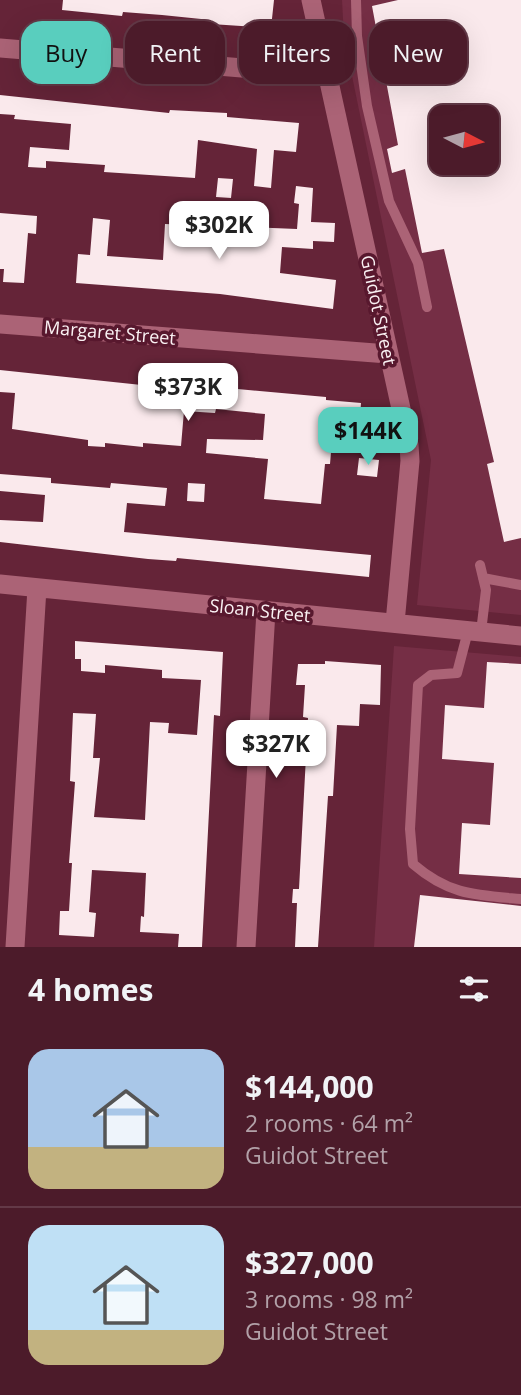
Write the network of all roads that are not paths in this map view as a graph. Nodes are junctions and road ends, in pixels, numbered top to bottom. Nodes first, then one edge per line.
1 (311, 0) edge
2 (356, 0) edge
3 (315, 21) edge
4 (0, 48) edge
5 (239, 68) edge
6 (329, 84) edge
7 (427, 307) dead end
8 (0, 324) edge
9 (388, 354) junction
10 (480, 565) dead end
11 (483, 578) junction
12 (0, 584) edge
13 (521, 585) edge
14 (37, 588) junction
15 (266, 611) junction
16 (395, 624) junction
17 (474, 631) junction
18 (521, 636) edge
19 (521, 899) edge
20 (15, 947) edge
21 (246, 947) edge

1 - 3 street, Guidot Street
2 - 7 lane
4 - 5 street
6 - 9 street, Guidot Street
8 - 9 street, Margaret Street
9 - 16 street, Guidot Street
10 - 11 lane
11 - 13 lane
11 - 17 lane
12 - 14 street, Sloan Street
14 - 15 street, Sloan Street
14 - 20 street
15 - 16 street, Sloan Street
15 - 21 street
16 - 17 street, Sloan Street
17 - 18 street, Sloan Street
17 - 19 lane

